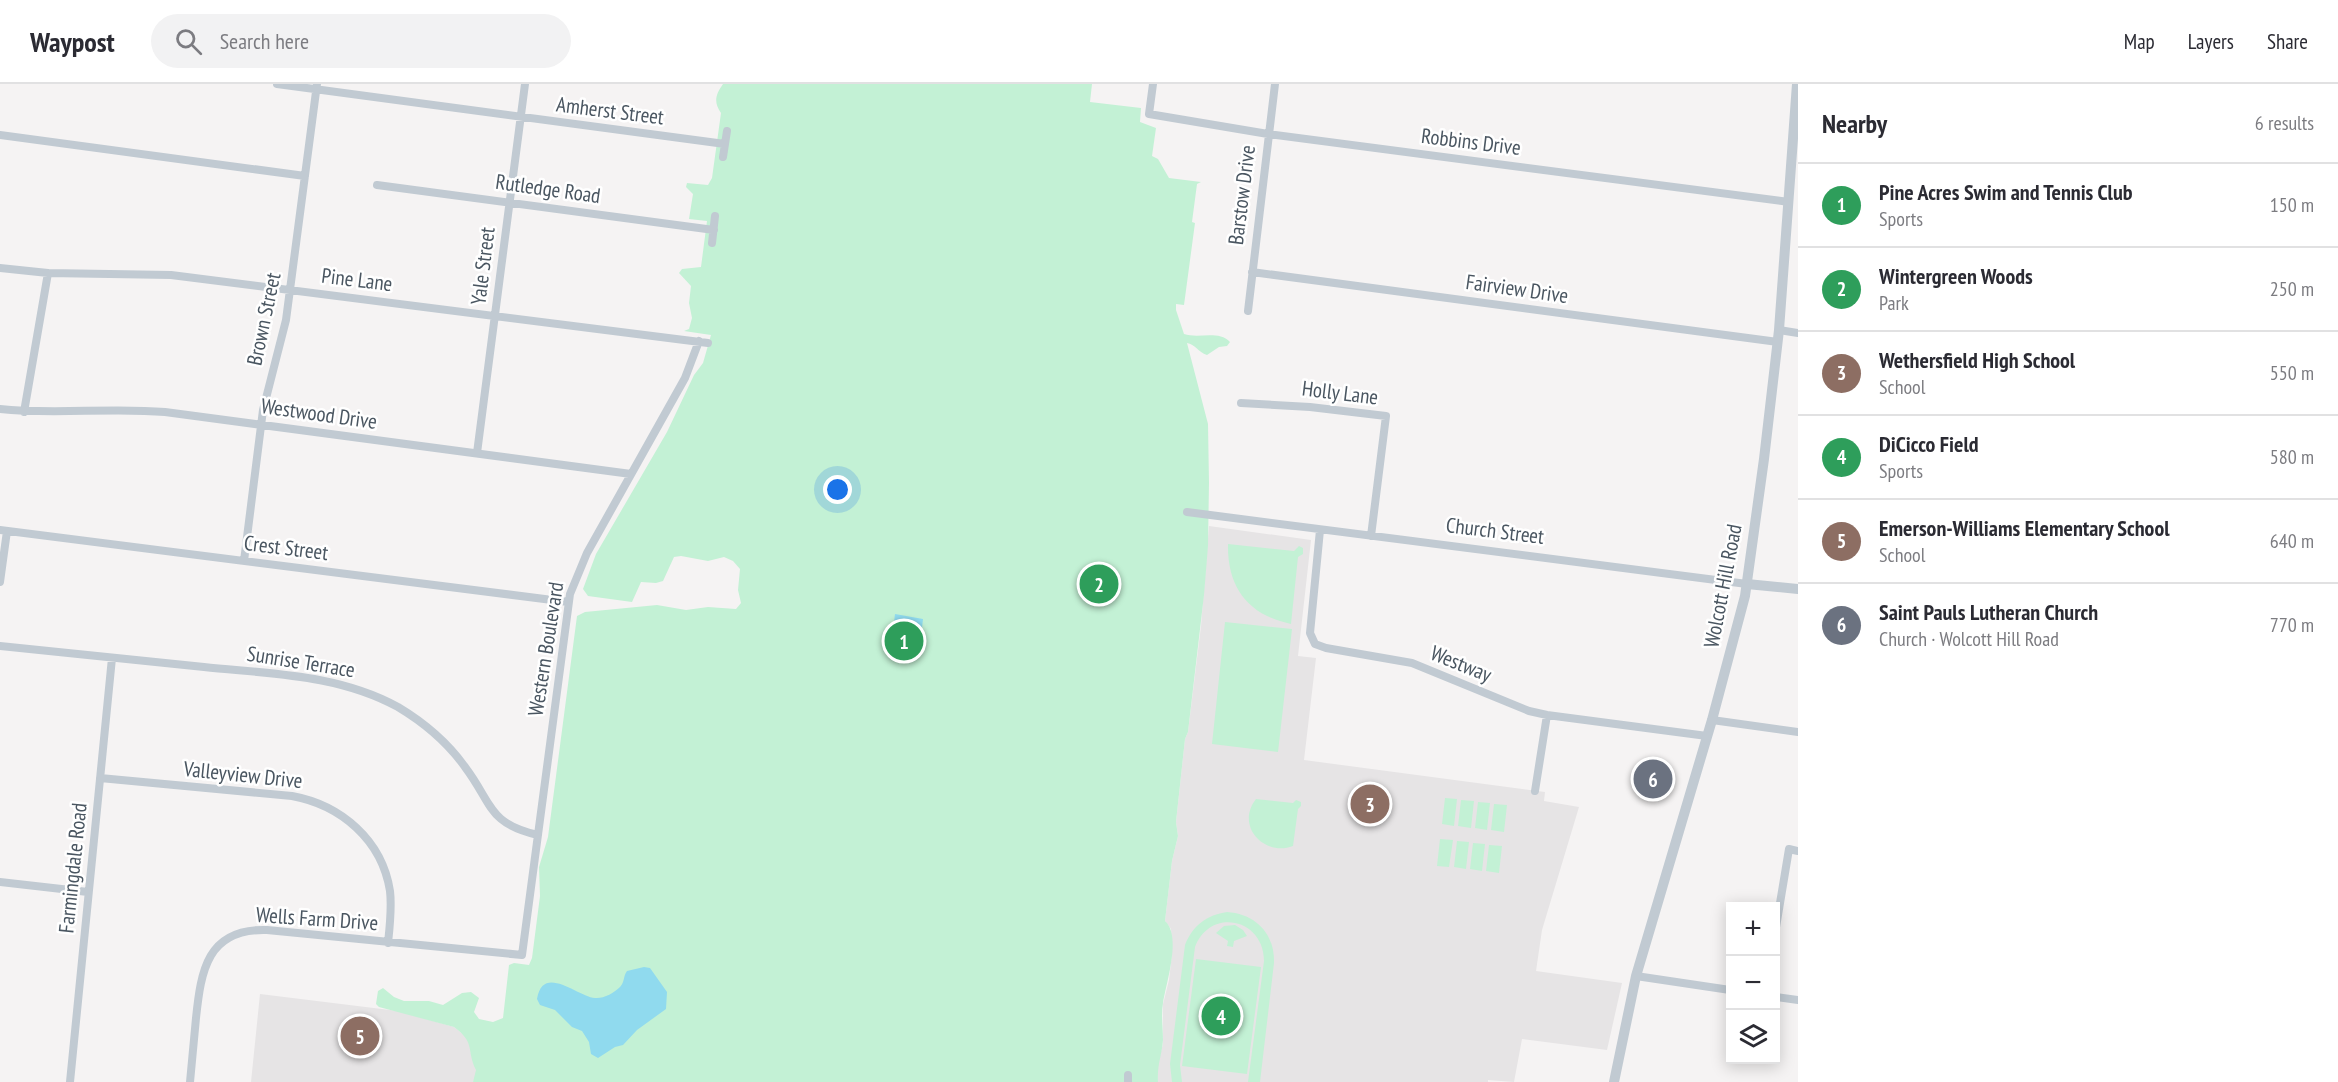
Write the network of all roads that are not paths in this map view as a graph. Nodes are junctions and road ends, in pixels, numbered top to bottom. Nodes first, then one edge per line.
1 (277, 84) edge
2 (525, 84) edge
3 (1153, 84) edge
4 (1275, 84) edge
5 (1797, 84) edge
6 (317, 87) edge
7 (521, 117) junction
8 (727, 131) dead end
9 (1268, 134) junction
10 (0, 135) edge
11 (725, 144) junction
12 (723, 157) dead end
13 (1795, 163) edge
14 (305, 176) junction
15 (377, 185) dead end
16 (1789, 202) junction
17 (510, 203) junction
18 (716, 216) dead end
19 (714, 230) junction
20 (712, 243) dead end
21 (0, 268) edge
22 (1252, 272) junction
23 (48, 273) junction
24 (290, 290) junction
25 (1248, 311) dead end
26 (495, 316) junction
27 (1779, 330) junction
28 (1798, 333) edge
29 (703, 342) joint
30 (1778, 342) junction
31 (1241, 403) dead end
32 (0, 410) edge
33 (24, 412) junction
34 (261, 424) junction
35 (477, 453) junction
36 (631, 474) junction
37 (1187, 512) dead end
38 (3, 530) edge
39 (1320, 530) junction
40 (1371, 536) junction
41 (244, 561) junction
42 (0, 582) edge
43 (1747, 584) junction
44 (1798, 589) edge
45 (568, 602) junction
46 (0, 646) edge
47 (112, 658) junction
48 (1546, 715) junction
49 (1712, 720) junction
50 (1798, 732) edge
51 (1707, 736) junction
52 (100, 778) junction
53 (1535, 792) dead end
54 (538, 835) junction
55 (1798, 851) edge
56 (0, 882) edge
57 (88, 892) junction
58 (1780, 903) edge
59 (388, 943) junction
60 (522, 956) joint
61 (1636, 976) junction
62 (1726, 989) edge
63 (1780, 998) edge
64 (1798, 1000) edge
65 (70, 1082) edge
66 (190, 1082) edge
67 (1614, 1082) edge

1 - 6 street, Amherst Street
2 - 7 street, Yale Street
3 - 9 street, Robbins Drive
4 - 9 street, Barstow Drive
5 - 13 street, Wolcott Hill Road
6 - 7 street, Amherst Street
6 - 14 street, Brown Street
7 - 11 street, Amherst Street
7 - 17 street, Yale Street
8 - 11 street
9 - 16 street, Robbins Drive
9 - 22 street, Barstow Drive
10 - 14 street
11 - 12 street
13 - 16 street, Wolcott Hill Road
14 - 24 street, Brown Street
15 - 17 street, Rutledge Road
16 - 27 street, Wolcott Hill Road
17 - 19 street, Rutledge Road
17 - 26 street, Yale Street
18 - 19 street
19 - 20 street
21 - 23 street, Pine Lane
22 - 25 street, Barstow Drive
22 - 30 street, Fairview Drive
23 - 24 street, Pine Lane
23 - 33 street
24 - 26 street, Pine Lane
24 - 34 street, Brown Street
26 - 29 street, Pine Lane
26 - 35 street, Yale Street
27 - 28 street
27 - 30 street, Wolcott Hill Road
29 - 36 street, Western Boulevard
30 - 43 street, Wolcott Hill Road
31 - 40 street, Holly Lane
32 - 33 street, Westwood Drive
33 - 34 street, Westwood Drive
34 - 35 street, Westwood Drive
34 - 41 street, Brown Street
35 - 36 street, Westwood Drive
36 - 45 street, Western Boulevard
37 - 39 street, Church Street
38 - 41 street, Crest Street
38 - 42 street
39 - 40 street, Church Street
39 - 48 street, Westway
40 - 43 street, Church Street
41 - 45 street, Crest Street
43 - 44 street, Church Street
43 - 49 street, Wolcott Hill Road
45 - 54 street, Western Boulevard
46 - 47 street, Sunrise Terrace
47 - 52 street, Farmingdale Road
47 - 54 street, Sunrise Terrace
48 - 51 street, Westway
48 - 53 street
49 - 50 street
49 - 51 street, Wolcott Hill Road
51 - 61 street, Wolcott Hill Road
52 - 57 street, Farmingdale Road
52 - 59 street, Valleyview Drive
54 - 60 street, Western Boulevard
55 - 58 street
56 - 57 street
57 - 65 street, Farmingdale Road
59 - 60 street, Wells Farm Drive
59 - 66 street, Wells Farm Drive
61 - 62 street
61 - 67 street, Wolcott Hill Road
63 - 64 street

